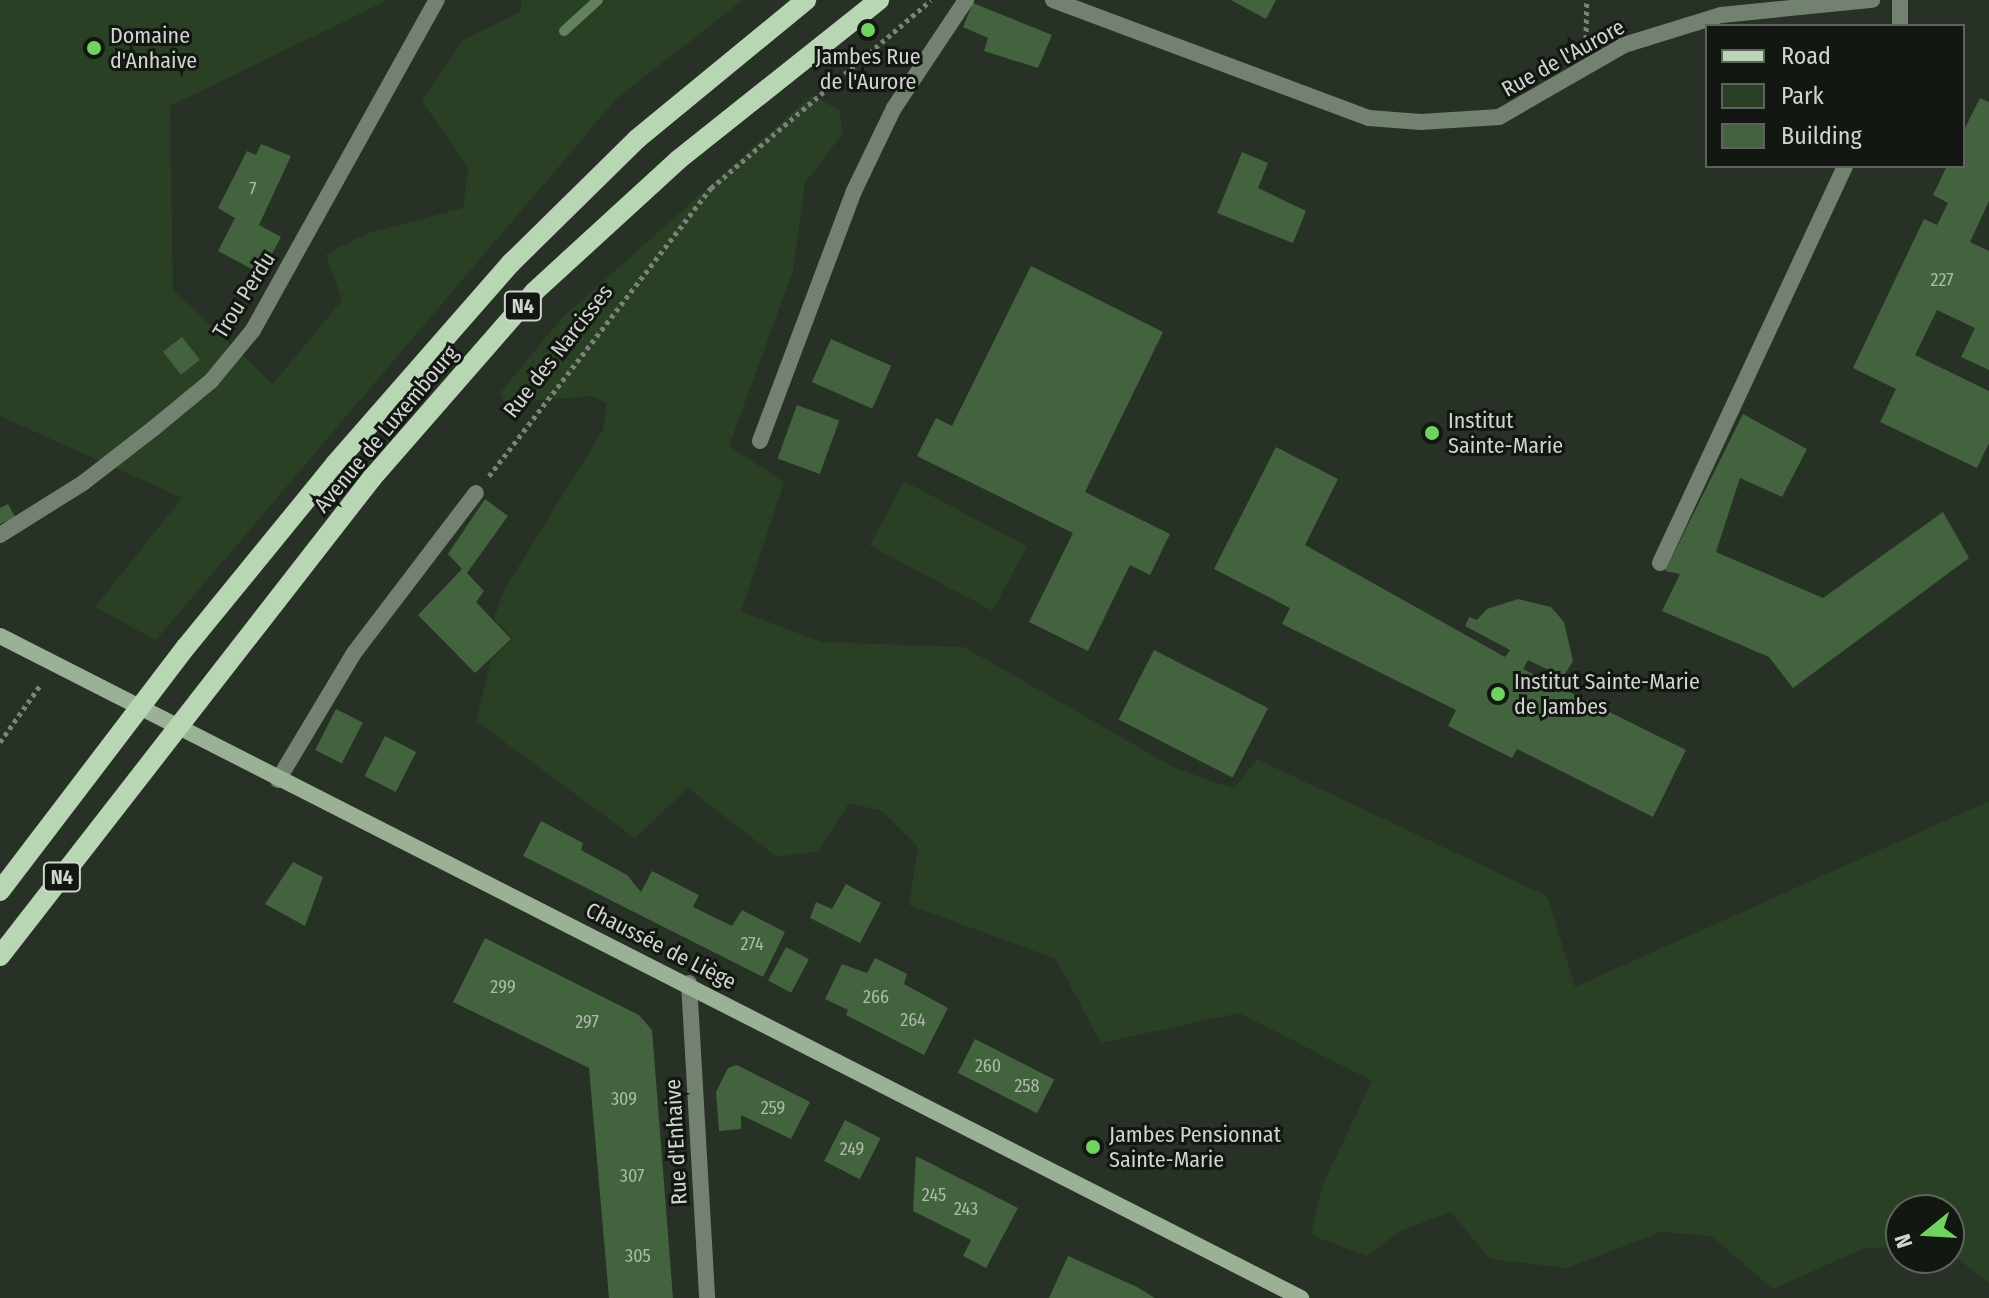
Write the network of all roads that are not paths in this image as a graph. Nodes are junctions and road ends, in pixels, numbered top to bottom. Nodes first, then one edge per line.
1 (437, 0) edge
2 (806, 0) edge
3 (879, 0) edge
4 (966, 0) edge
5 (1053, 0) edge
6 (1872, 0) edge
7 (1900, 0) edge
8 (1900, 24) edge
9 (1844, 168) edge
10 (760, 441) dead end
11 (476, 493) road end
12 (0, 535) edge
13 (1660, 563) dead end
14 (0, 636) edge
15 (278, 780) junction
16 (0, 891) edge
17 (0, 956) edge
18 (689, 983) junction
19 (707, 1298) edge
20 (1301, 1298) edge

1 - 12 street, Trou Perdu
2 - 16 main road, Avenue de Luxembourg / N4
3 - 17 main road, Avenue de Luxembourg / N4
4 - 10 street
5 - 6 street, Rue de l'Aurore
7 - 8 street
9 - 13 street
11 - 15 street
14 - 15 street, Chaussée de Liège
15 - 18 street, Chaussée de Liège
18 - 19 street, Rue d'Enhaive
18 - 20 street, Chaussée de Liège

